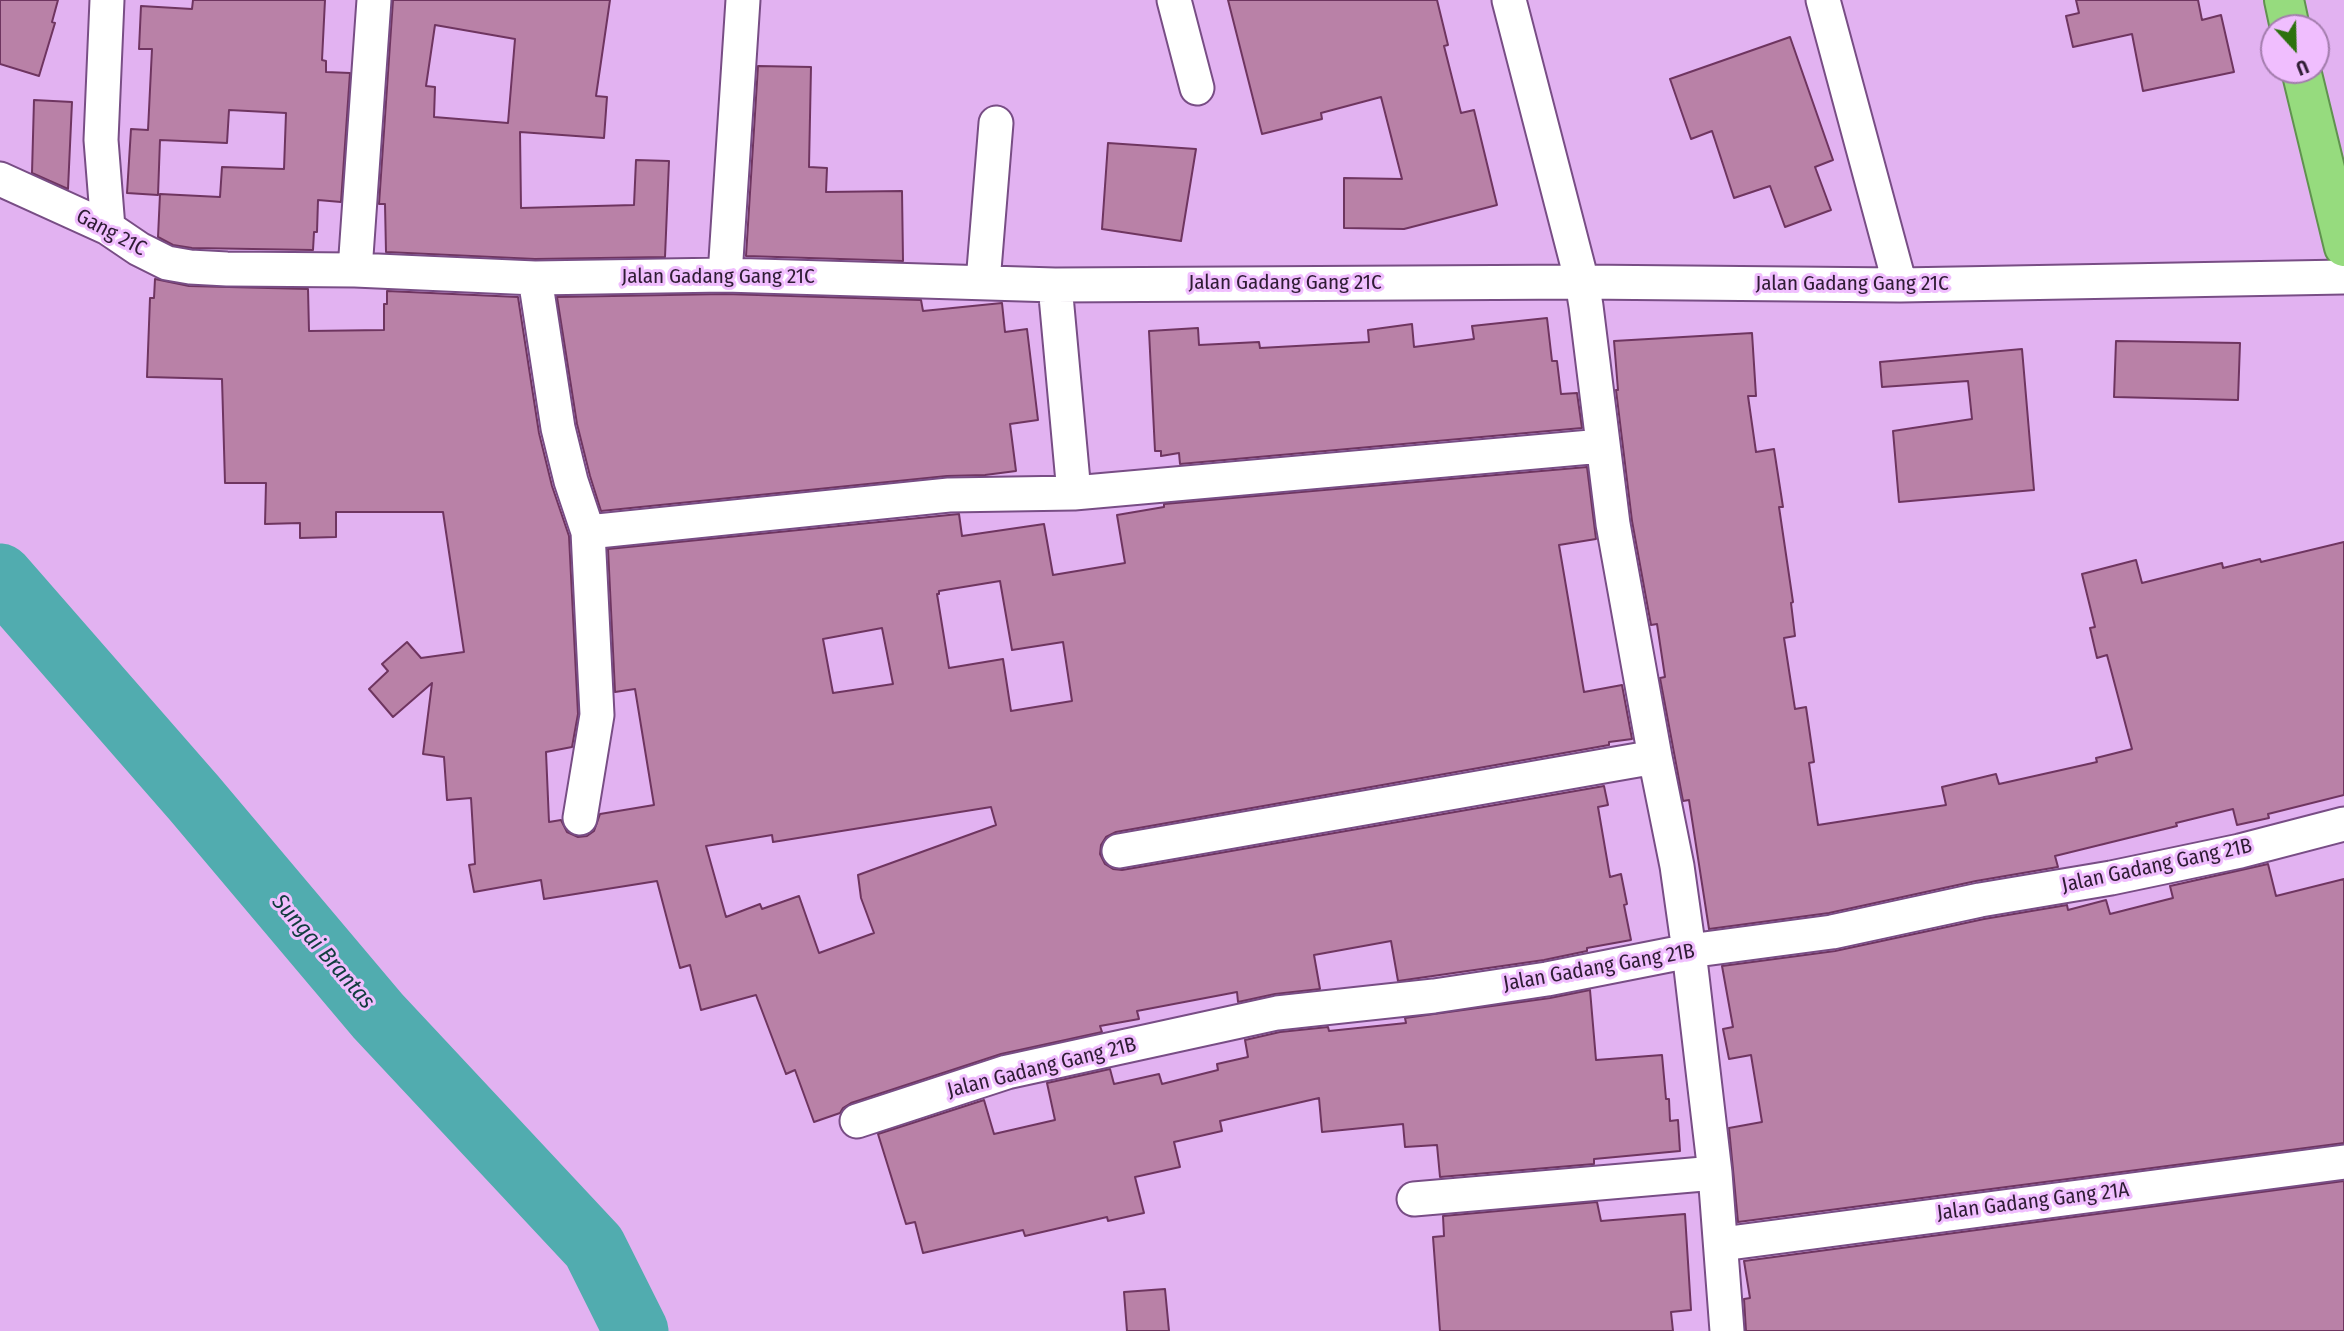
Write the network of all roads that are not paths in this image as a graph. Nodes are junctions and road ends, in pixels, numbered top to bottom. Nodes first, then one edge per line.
1 (107, 0) edge
2 (374, 0) edge
3 (743, 0) edge
4 (1509, 0) edge
5 (1824, 0) edge
6 (1167, 3) edge
7 (2304, 84) edge
8 (1197, 88) dead end
9 (996, 123) dead end
10 (0, 179) edge
11 (108, 228) junction
12 (2344, 247) edge
13 (227, 269) joint
14 (355, 271) junction
15 (725, 275) junction
16 (2344, 276) edge
17 (535, 278) junction
18 (983, 282) junction
19 (1582, 282) junction
20 (1055, 285) junction
21 (1900, 285) junction
22 (1602, 446) junction
23 (1074, 493) junction
24 (588, 532) junction
25 (1655, 757) junction
26 (580, 818) dead end
27 (2344, 824) edge
28 (1119, 851) dead end
29 (1689, 951) junction
30 (857, 1121) dead end
31 (2344, 1161) edge
32 (1715, 1173) junction
33 (1414, 1199) dead end
34 (1722, 1244) junction
35 (1727, 1331) edge

1 - 11 street
2 - 14 street
3 - 15 street
4 - 19 street
5 - 21 street
6 - 8 street
7 - 12 highway
9 - 18 street
10 - 11 street, Gang 21C
11 - 13 street, Gang 21C
13 - 14 street, Jalan Gadang Gang 21C
14 - 17 street, Jalan Gadang Gang 21C
15 - 17 street, Jalan Gadang Gang 21C
15 - 18 street, Jalan Gadang Gang 21C
16 - 21 street, Jalan Gadang Gang 21C
17 - 24 street
18 - 20 street, Jalan Gadang Gang 21C
19 - 20 street, Jalan Gadang Gang 21C
19 - 21 street, Jalan Gadang Gang 21C
19 - 22 street
20 - 23 street
22 - 23 street
22 - 25 street
23 - 24 street
24 - 26 street
25 - 28 street
25 - 29 street
27 - 29 street, Jalan Gadang Gang 21B
29 - 30 street, Jalan Gadang Gang 21B
29 - 32 street
31 - 34 street, Jalan Gadang Gang 21A
32 - 33 street
32 - 34 street
34 - 35 street

